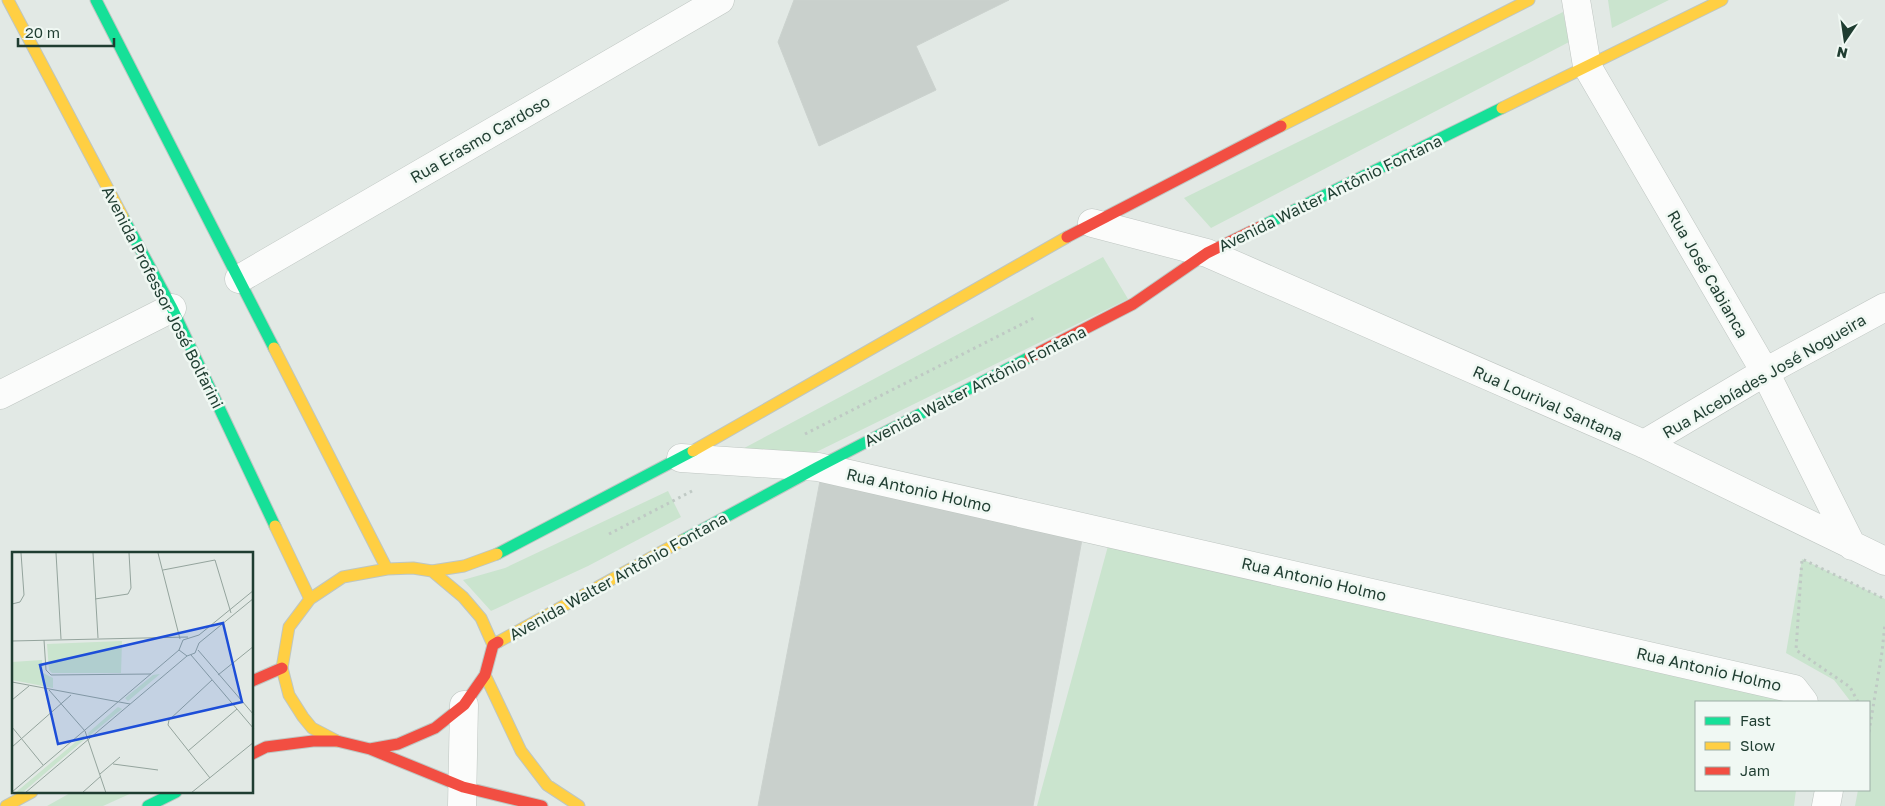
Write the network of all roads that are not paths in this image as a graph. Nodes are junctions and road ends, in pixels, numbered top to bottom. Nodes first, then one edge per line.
1 (8, 0) edge
2 (96, 0) edge
3 (720, 0) edge
4 (1529, 0) edge
5 (1576, 0) edge
6 (1722, 0) edge
7 (1587, 66) junction
8 (1092, 223) junction
9 (1207, 253) junction
10 (239, 279) junction
11 (1885, 307) edge
12 (172, 308) junction
13 (1766, 372) junction
14 (0, 395) edge
15 (1644, 444) junction
16 (681, 458) junction
17 (818, 467) junction
18 (1852, 546) junction
19 (1885, 561) edge
20 (386, 569) junction
21 (432, 571) junction
22 (310, 599) junction
23 (494, 645) junction
24 (282, 668) junction
25 (485, 675) junction
26 (254, 680) edge
27 (1803, 701) edge
28 (464, 705) junction
29 (336, 741) junction
30 (370, 749) junction
31 (254, 753) edge
32 (1829, 791) edge
33 (28, 794) edge
34 (172, 794) edge
35 (463, 796) edge
36 (6, 806) edge
37 (148, 806) edge
38 (542, 806) edge
39 (579, 806) edge
40 (1826, 806) edge

1 - 12 street, Avenida Professor José Bolfarini
2 - 10 street
3 - 10 street, Rua Erasmo Cardoso
4 - 8 street
5 - 7 street, Rua José Cabianca
6 - 7 street, Avenida Walter Antônio Fontana
7 - 9 street, Avenida Walter Antônio Fontana
7 - 13 street, Rua José Cabianca
8 - 9 street, Rua Lourival Santana
8 - 16 street
9 - 15 street, Rua Lourival Santana
9 - 17 street, Avenida Walter Antônio Fontana
10 - 20 street
11 - 13 street, Rua Alcebíades José Nogueira
12 - 14 street
12 - 22 street, Avenida Professor José Bolfarini
13 - 15 street, Rua Alcebíades José Nogueira
13 - 18 street, Rua José Cabianca
15 - 18 street, Rua Lourival Santana
16 - 17 street, Rua Antonio Holmo
16 - 21 street
17 - 23 street, Avenida Walter Antônio Fontana
17 - 27 street, Rua Antonio Holmo
18 - 19 street, Rua Lourival Santana
20 - 21 street
20 - 22 street
21 - 23 street
22 - 24 street
23 - 25 street, Avenida Walter Antônio Fontana
24 - 26 street
24 - 29 street
25 - 28 street, Avenida Walter Antônio Fontana
25 - 39 street
28 - 30 street, Avenida Walter Antônio Fontana
28 - 35 street
29 - 30 street, Avenida Walter Antônio Fontana
29 - 31 street, Avenida Walter Antônio Fontana
30 - 35 street
32 - 40 street
33 - 36 street
34 - 37 street
35 - 38 street

